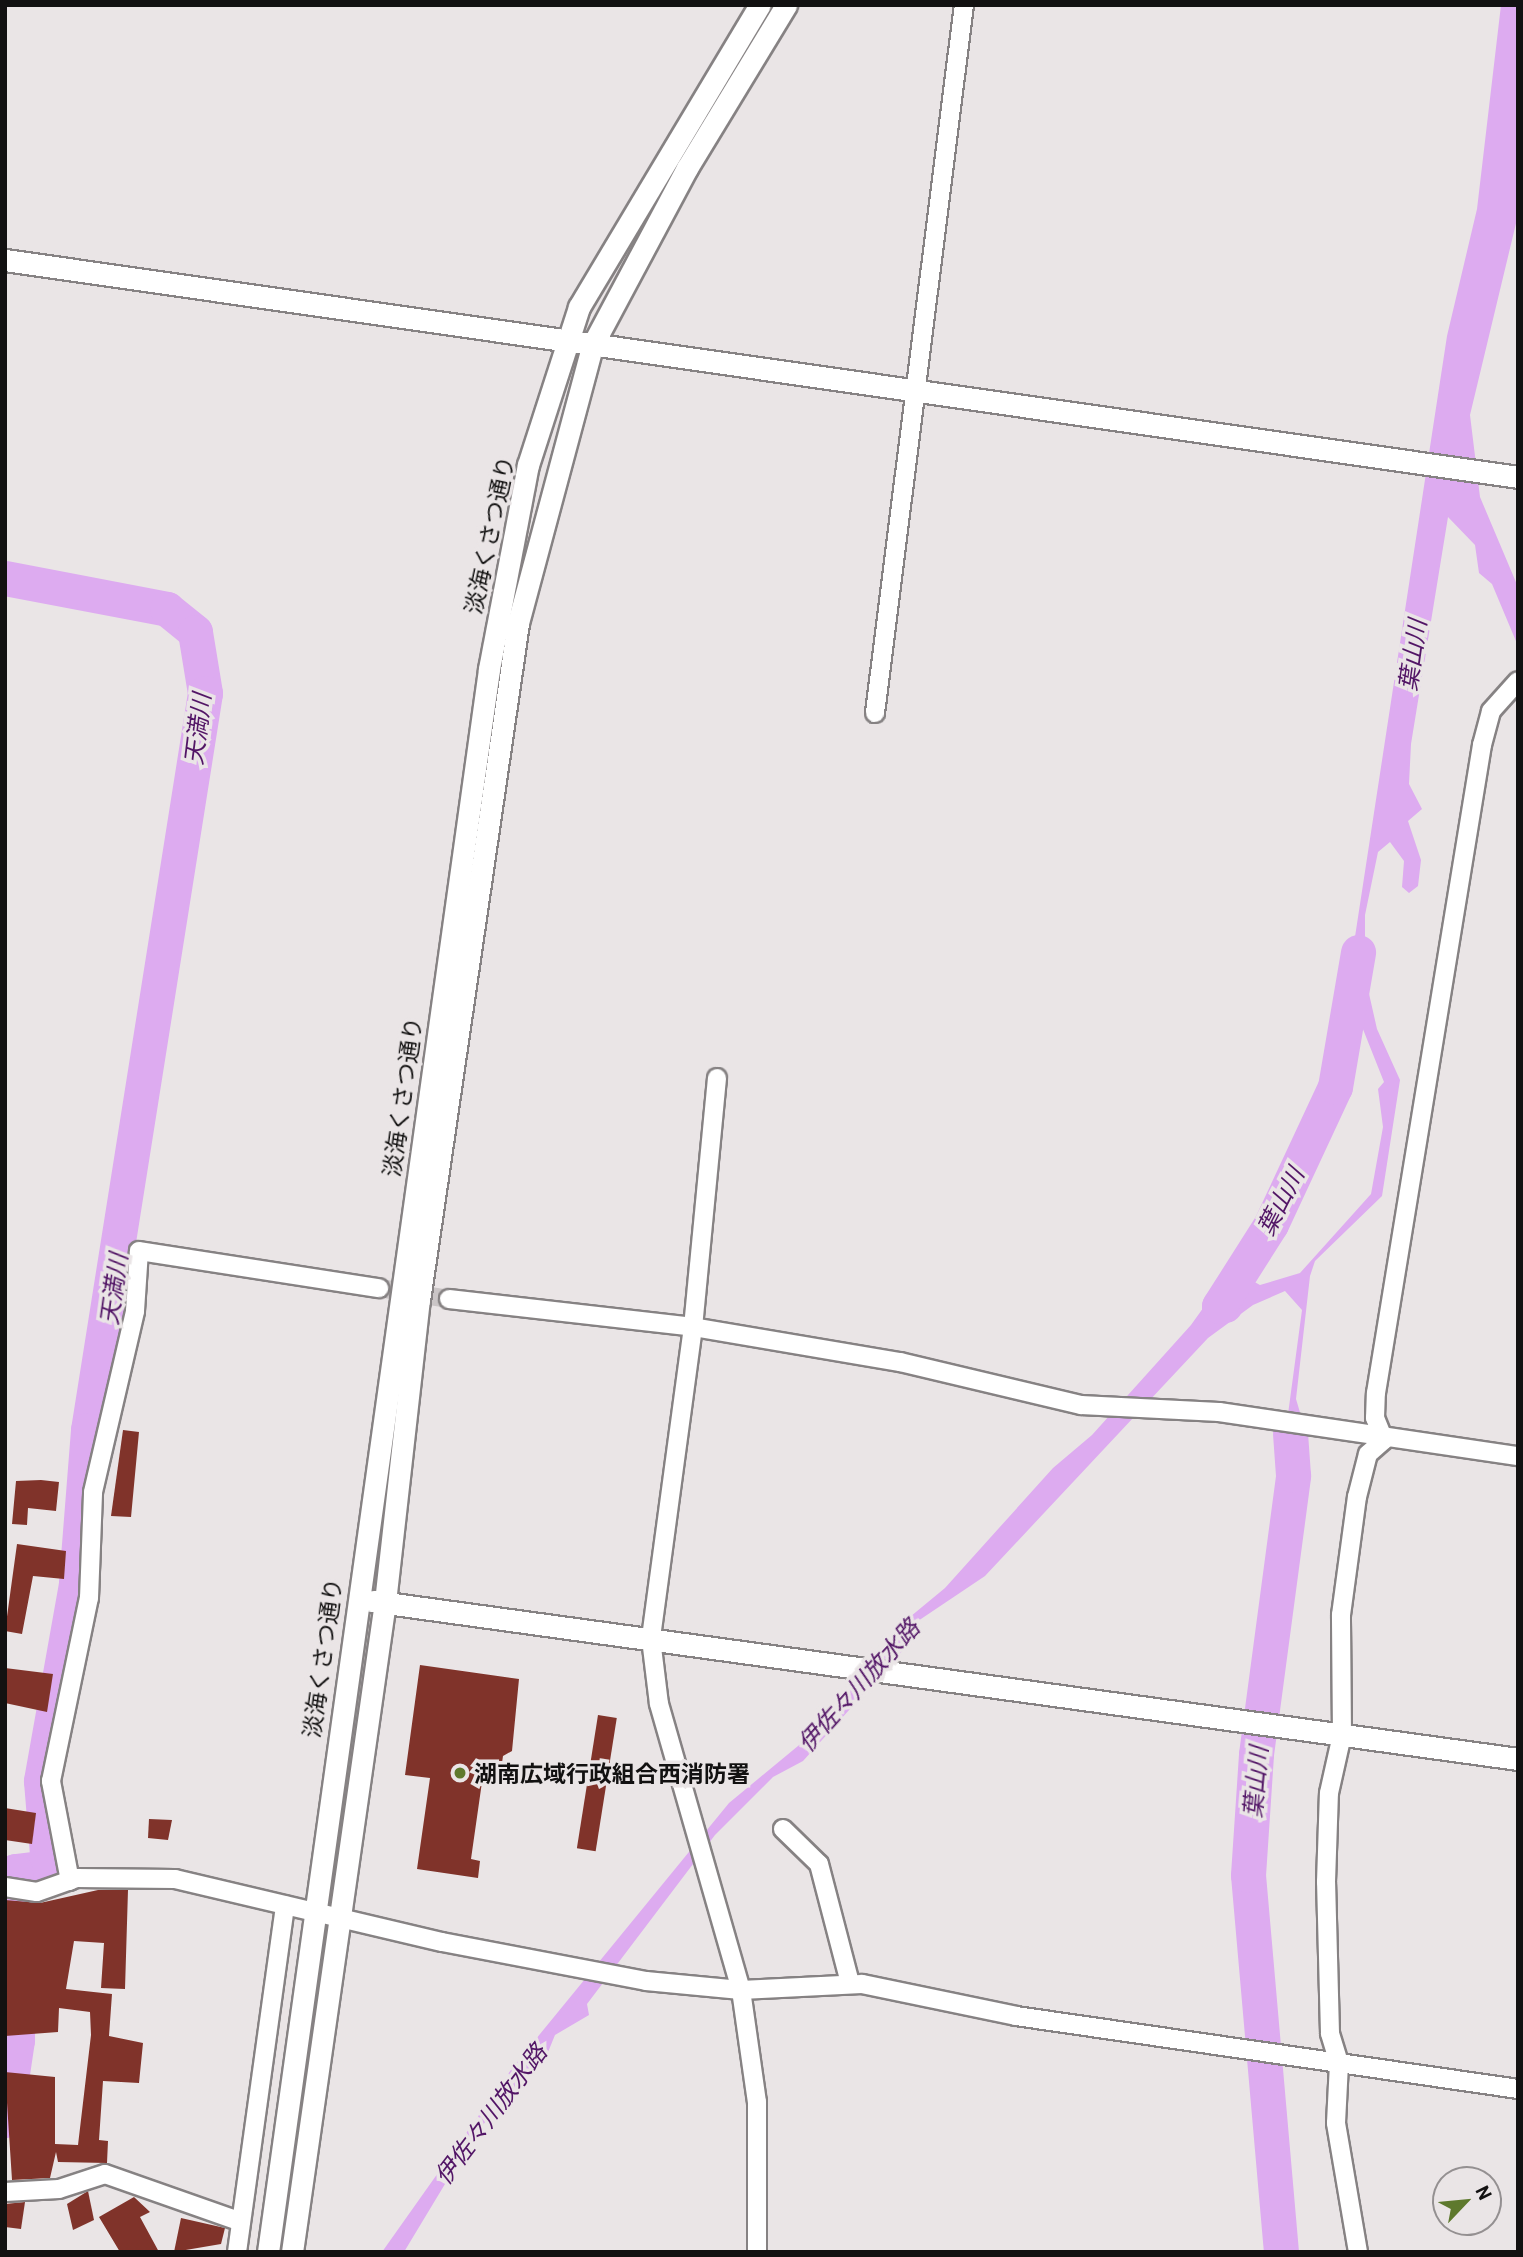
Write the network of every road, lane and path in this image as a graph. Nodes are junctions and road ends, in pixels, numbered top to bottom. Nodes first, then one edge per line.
1 (760, 5) edge
2 (786, 5) edge
3 (964, 5) edge
4 (5, 260) edge
5 (564, 341) junction
6 (592, 346) junction
7 (916, 394) junction
8 (1518, 477) edge
9 (1518, 681) edge
10 (875, 713) dead end
11 (717, 1078) dead end
12 (379, 1288) tunnel mouth
13 (449, 1299) tunnel mouth
14 (693, 1327) junction
15 (1384, 1440) junction
16 (1518, 1456) edge
17 (357, 1599) junction
18 (385, 1602) junction
19 (650, 1639) junction
20 (1342, 1735) junction
21 (1518, 1759) edge
22 (783, 1829) dead end
23 (70, 1881) junction
24 (5, 1887) edge
25 (285, 1906) junction
26 (312, 1911) junction
27 (339, 1917) junction
28 (849, 1983) junction
29 (741, 1990) junction
30 (1336, 2063) junction
31 (1518, 2090) edge
32 (5, 2192) edge
33 (242, 2222) junction
34 (237, 2252) edge
35 (268, 2252) edge
36 (292, 2252) edge
37 (757, 2252) edge
38 (1358, 2252) edge

1 - 5 street, 淡海くさつ通り
2 - 6 street, 淡海くさつ通り
3 - 7 street
4 - 5 street
5 - 6 street
5 - 17 street, 淡海くさつ通り
6 - 7 street
6 - 18 street, 淡海くさつ通り
7 - 8 street
7 - 10 street
9 - 15 street
11 - 14 street
12 - 23 street
13 - 14 street
14 - 15 street
14 - 19 street
15 - 16 street
15 - 20 street
17 - 18 street
17 - 26 street, 淡海くさつ通り
18 - 19 street
18 - 27 street, 淡海くさつ通り
19 - 20 street
19 - 29 street
20 - 21 street
20 - 30 street
22 - 28 street
23 - 24 street
23 - 25 street
25 - 26 street
25 - 33 street
26 - 27 street
26 - 35 street, 淡海くさつ通り
27 - 29 street
27 - 36 street, 淡海くさつ通り
28 - 29 street
28 - 30 street
29 - 37 street
30 - 31 street
30 - 38 street
32 - 33 street
33 - 34 street

